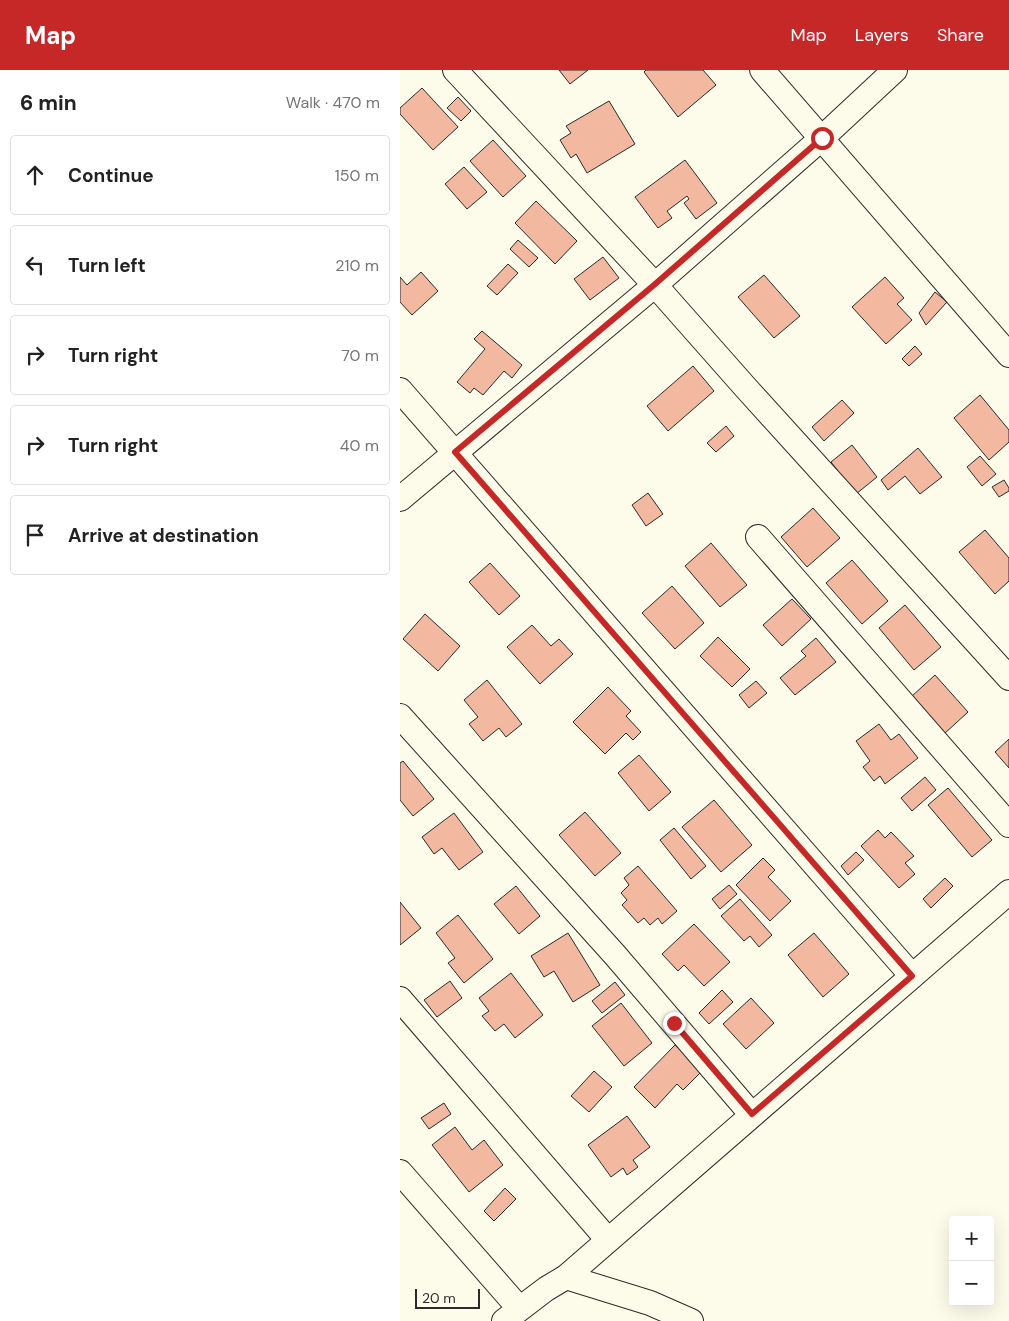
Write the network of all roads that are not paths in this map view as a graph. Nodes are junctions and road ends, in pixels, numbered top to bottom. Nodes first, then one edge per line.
1 (455, 70) edge
2 (762, 70) edge
3 (895, 70) edge
4 (822, 138) junction
5 (654, 285) junction
6 (1009, 355) edge
7 (400, 390) edge
8 (455, 452) junction
9 (400, 499) edge
10 (758, 537) dead end
11 (1009, 678) edge
12 (400, 716) edge
13 (1009, 824) edge
14 (1009, 892) edge
15 (912, 976) junction
16 (400, 999) edge
17 (752, 1114) junction
18 (400, 1172) edge
19 (608, 1240) junction
20 (566, 1276) junction
21 (512, 1315) edge
22 (691, 1321) edge

1 - 5 street
2 - 4 street
3 - 4 street
4 - 5 street
4 - 6 street
5 - 8 street
5 - 11 street
7 - 8 street
8 - 9 street
8 - 15 street
10 - 13 street
12 - 17 street
14 - 15 street
15 - 17 street
16 - 19 street
17 - 19 street
18 - 21 street
19 - 20 street
20 - 21 street
20 - 22 street

